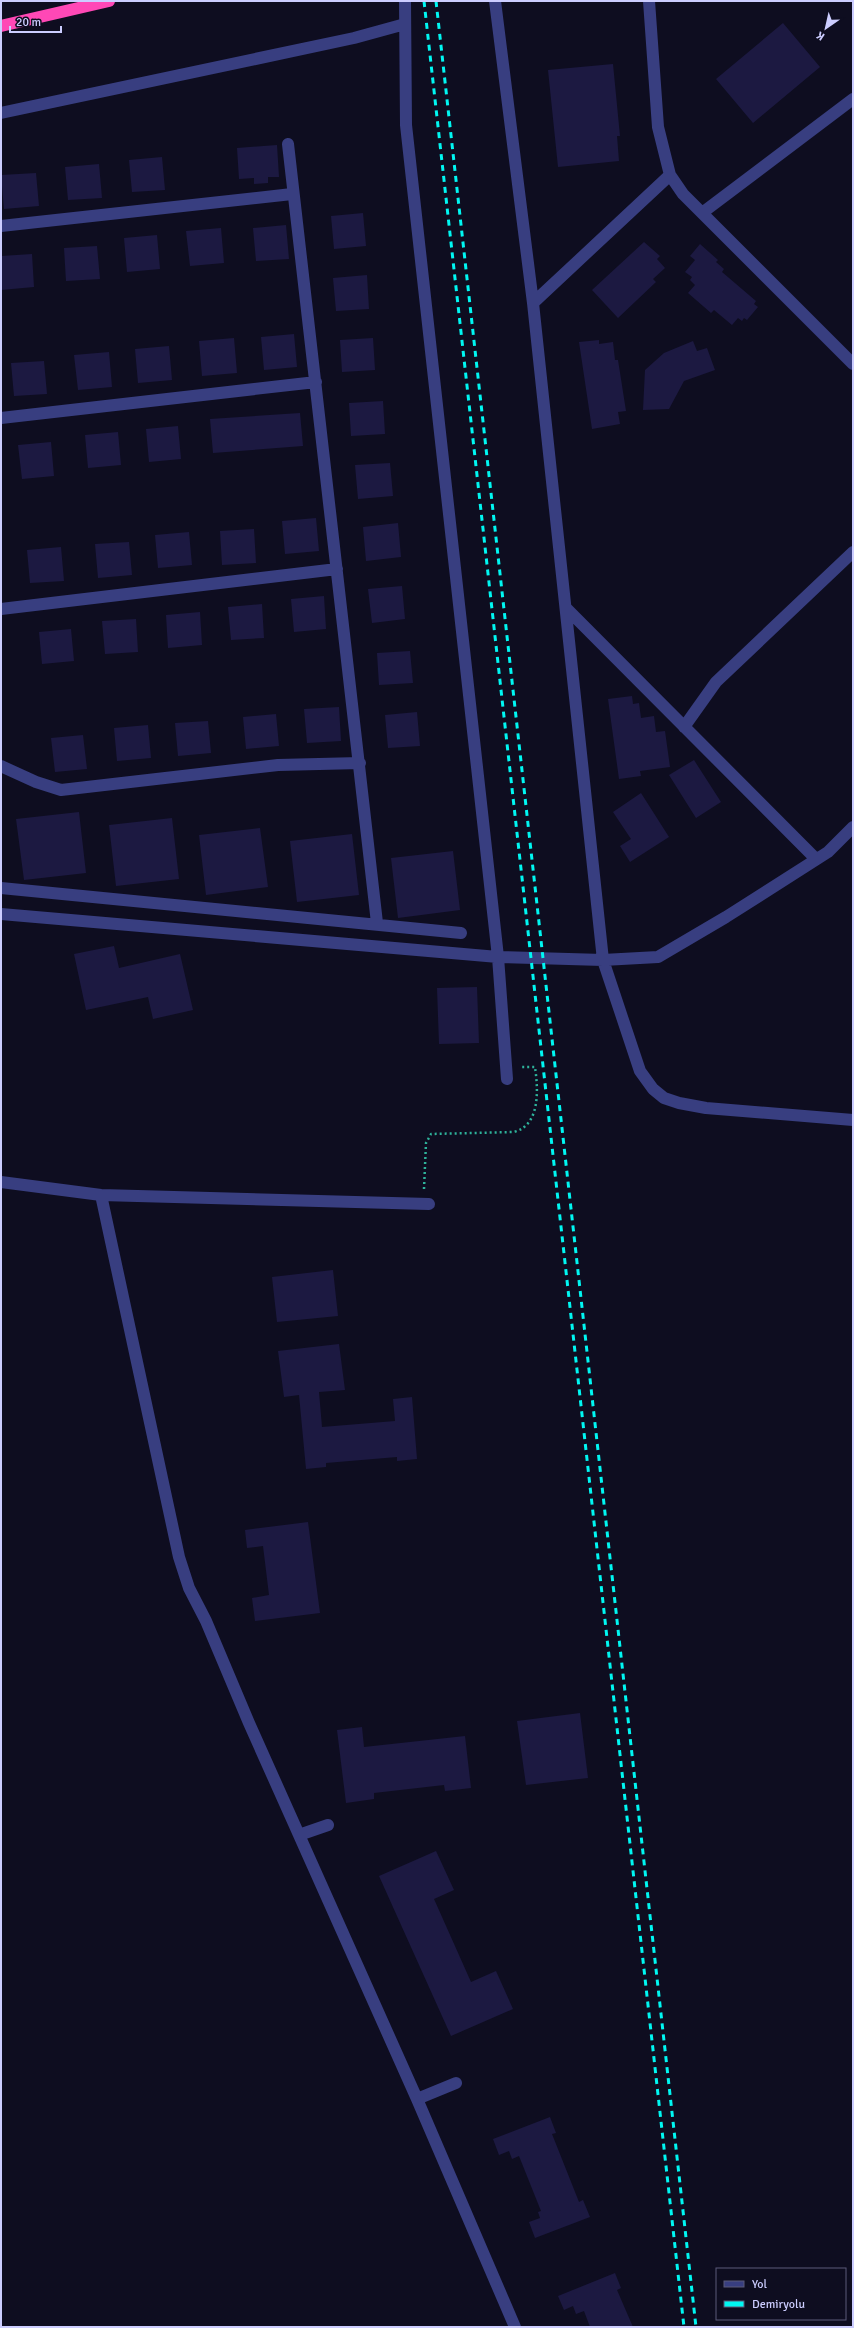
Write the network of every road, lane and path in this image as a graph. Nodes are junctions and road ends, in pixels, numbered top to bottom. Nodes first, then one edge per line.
1 (109, 1) edge
2 (405, 1) edge
3 (495, 1) edge
4 (649, 1) edge
5 (405, 24) junction
6 (1, 26) edge
7 (853, 99) edge
8 (1, 113) edge
9 (288, 144) dead end
10 (670, 175) junction
11 (292, 194) junction
12 (702, 213) junction
13 (1, 226) edge
14 (533, 303) junction
15 (853, 364) edge
16 (316, 382) junction
17 (1, 418) edge
18 (853, 552) edge
19 (337, 568) junction
20 (566, 608) junction
21 (1, 609) edge
22 (684, 727) junction
23 (360, 764) junction
24 (1, 766) edge
25 (853, 827) edge
26 (816, 859) junction
27 (1, 888) edge
28 (1, 914) edge
29 (377, 923) junction
30 (461, 933) dead end
31 (498, 957) junction
32 (603, 960) junction
33 (506, 1073) joint
34 (853, 1120) edge
35 (1, 1182) edge
36 (424, 1189) dead end
37 (101, 1195) junction
38 (429, 1204) dead end
39 (328, 1826) dead end
40 (298, 1835) junction
41 (456, 2083) dead end
42 (417, 2099) junction
43 (515, 2327) edge

1 - 6 highway
2 - 5 street
3 - 14 street
4 - 10 street
5 - 8 street
5 - 31 street
7 - 12 street
9 - 11 street
10 - 12 street
10 - 14 street
11 - 13 street
11 - 16 street
12 - 15 street
14 - 20 street
16 - 17 street
16 - 19 street
18 - 22 street
19 - 21 street
19 - 23 street
20 - 22 street
20 - 32 street
22 - 26 street
23 - 24 street
23 - 29 street
25 - 26 street
26 - 32 street
27 - 29 street
28 - 31 street
29 - 30 street
31 - 32 street
31 - 33 street
32 - 34 street
33 - 36 path
35 - 37 street
37 - 38 street
37 - 40 street
39 - 40 street
40 - 42 street
41 - 42 street
42 - 43 street

